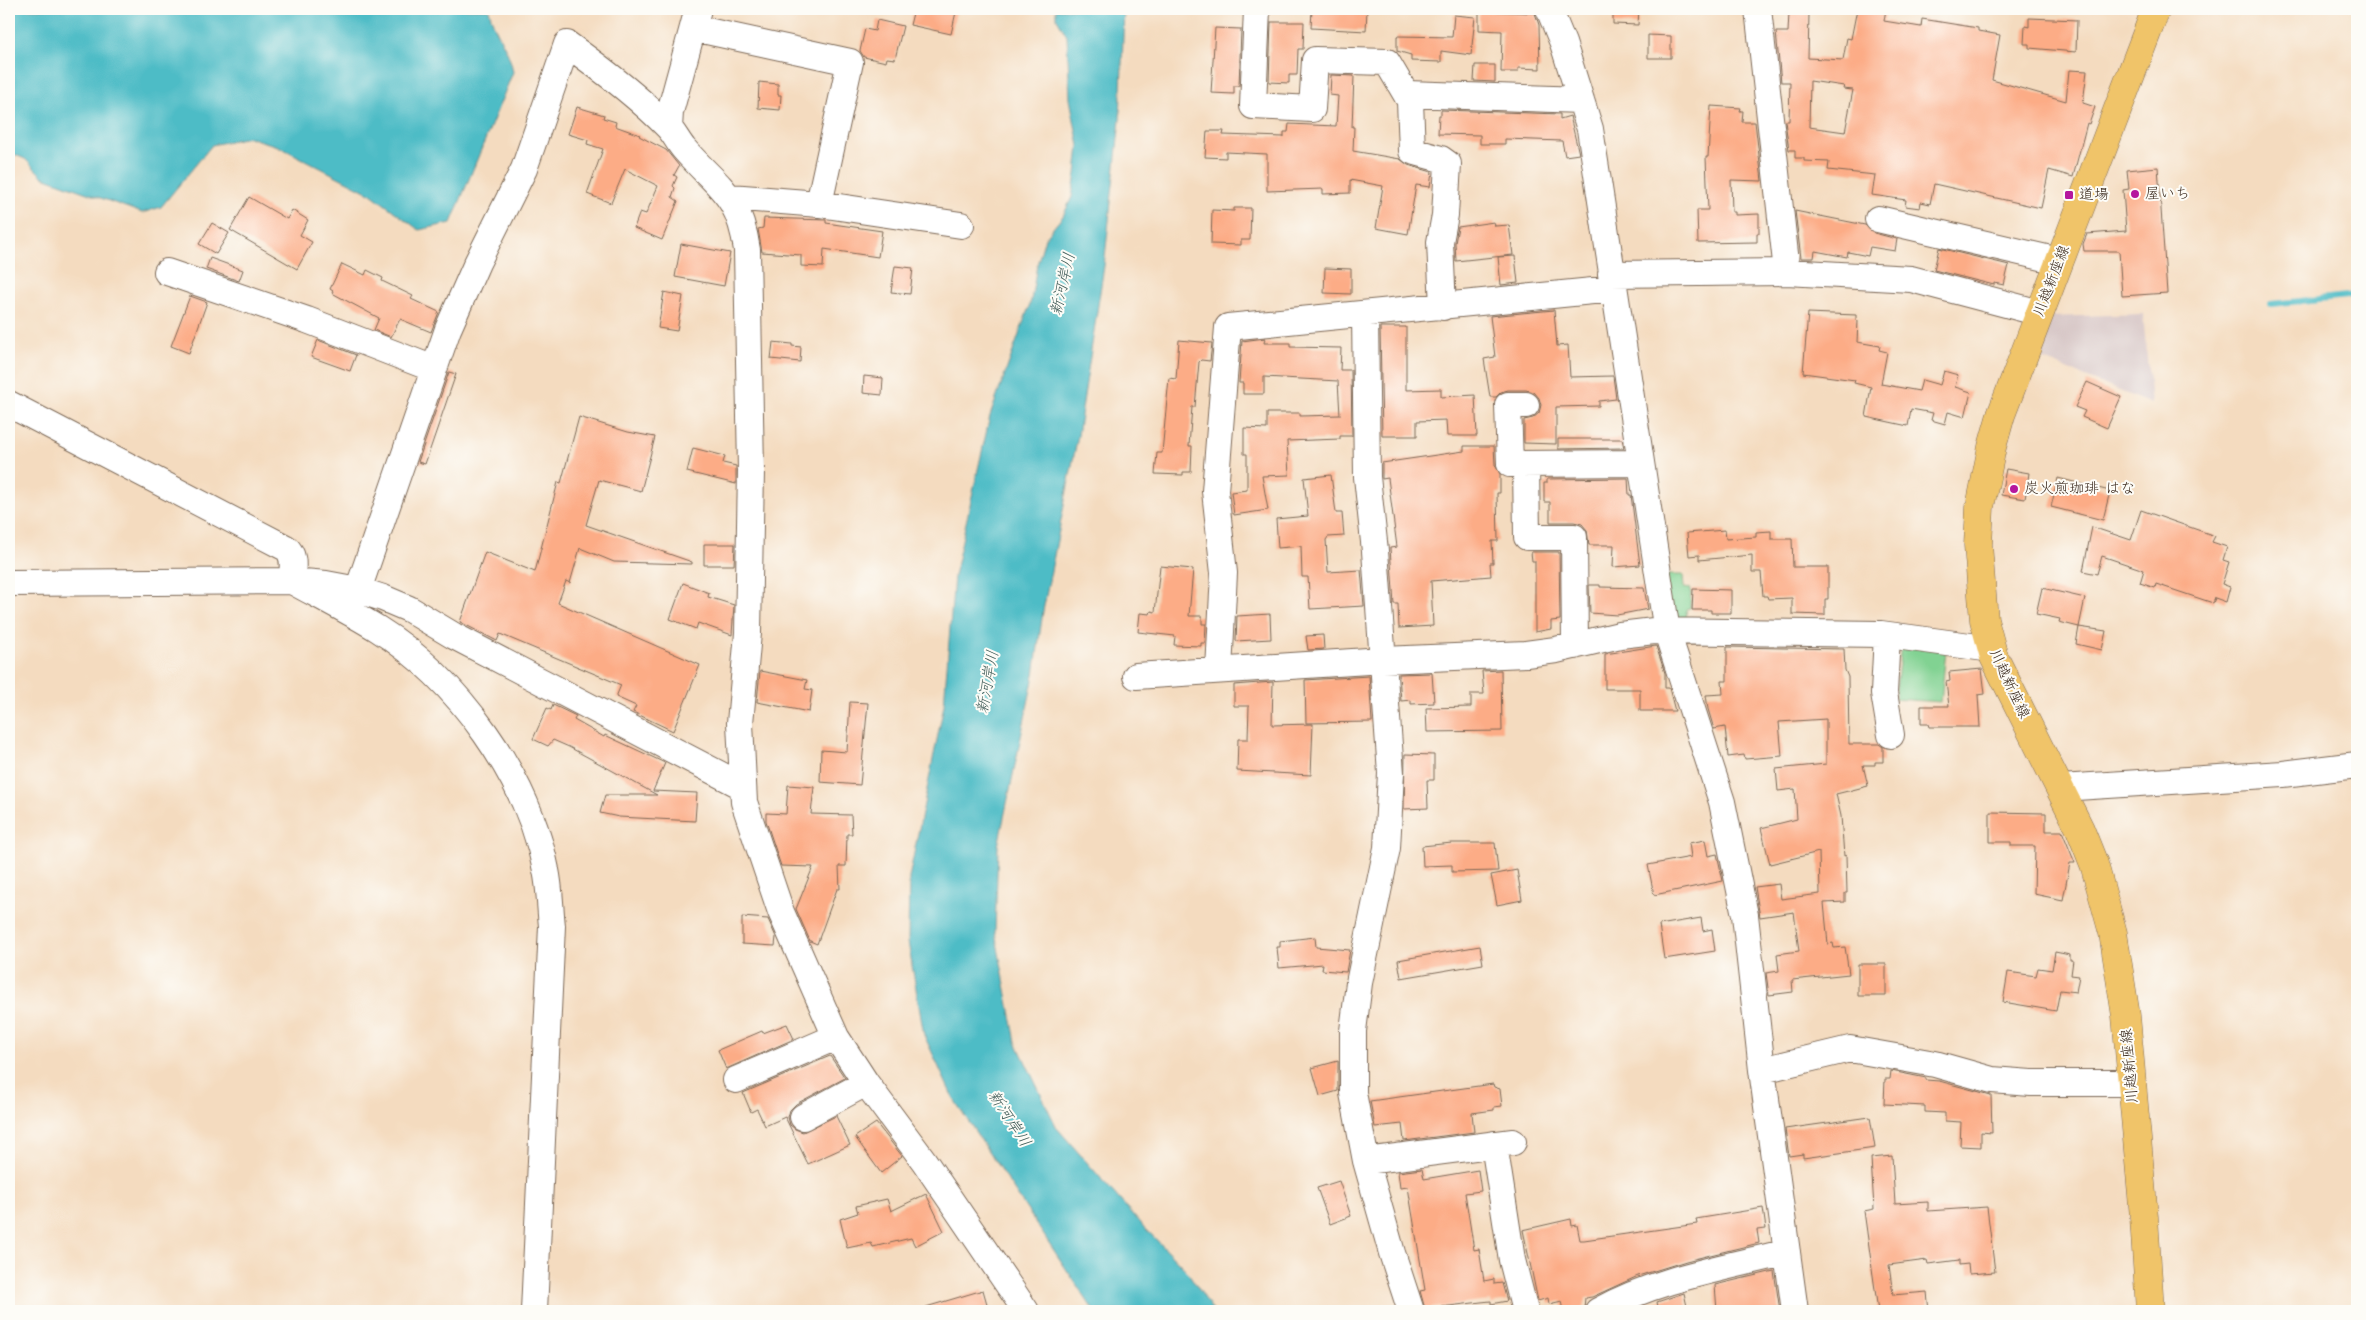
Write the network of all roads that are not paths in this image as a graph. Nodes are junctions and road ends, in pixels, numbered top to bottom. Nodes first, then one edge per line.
1 (1257, 9) edge
2 (1549, 9) edge
3 (1758, 9) edge
4 (2156, 9) edge
5 (696, 18) edge
6 (1407, 94) junction
7 (1581, 100) junction
8 (669, 128) junction
9 (730, 197) junction
10 (819, 204) junction
11 (1878, 219) dead end
12 (962, 225) dead end
13 (2059, 261) junction
14 (167, 272) dead end
15 (1786, 272) junction
16 (1612, 282) junction
17 (1443, 307) junction
18 (2040, 313) junction
19 (1365, 314) junction
20 (434, 369) junction
21 (9, 404) edge
22 (1526, 404) dead end
23 (1640, 463) junction
24 (1526, 464) junction
25 (292, 581) junction
26 (9, 583) edge
27 (358, 590) junction
28 (1667, 632) junction
29 (1887, 635) junction
30 (1575, 646) junction
31 (1992, 648) junction
32 (1383, 660) junction
33 (1218, 670) junction
34 (1136, 676) dead end
35 (1891, 736) dead end
36 (2357, 765) edge
37 (742, 786) junction
38 (2060, 788) junction
39 (836, 1037) junction
40 (1762, 1070) junction
41 (736, 1080) dead end
42 (866, 1084) junction
43 (2132, 1084) junction
44 (804, 1116) dead end
45 (1366, 1161) junction
46 (1787, 1252) junction
47 (534, 1311) edge
48 (1026, 1311) edge
49 (1412, 1311) edge
50 (1525, 1311) edge
51 (1598, 1311) edge
52 (1794, 1311) edge
53 (2150, 1311) edge

1 - 6 street
2 - 7 street
3 - 15 street
4 - 13 main road, 川越新座線
5 - 8 street
5 - 10 street
6 - 7 street
6 - 17 street
7 - 16 street
8 - 9 street
8 - 20 street
9 - 10 street
9 - 37 street
10 - 12 street
11 - 13 street
13 - 18 main road, 川越新座線
14 - 20 street
15 - 16 street
15 - 18 street
16 - 17 street
16 - 23 street
17 - 19 street
18 - 31 main road, 川越新座線
19 - 32 street
19 - 33 street
20 - 27 street
21 - 25 street
22 - 24 street
23 - 24 street
23 - 28 street
24 - 30 street
25 - 26 street
25 - 27 street
25 - 47 street
27 - 37 street
28 - 29 street
28 - 30 street
28 - 40 street
29 - 31 street
29 - 35 street
30 - 32 street
31 - 38 main road, 川越新座線
32 - 33 street
32 - 45 street
33 - 34 street
36 - 38 street
37 - 39 street
38 - 43 main road, 川越新座線
39 - 41 street
39 - 42 street
40 - 43 street
40 - 46 street
42 - 44 street
42 - 48 street
43 - 53 main road, 川越新座線
45 - 49 street
45 - 50 street
46 - 51 street
46 - 52 street

